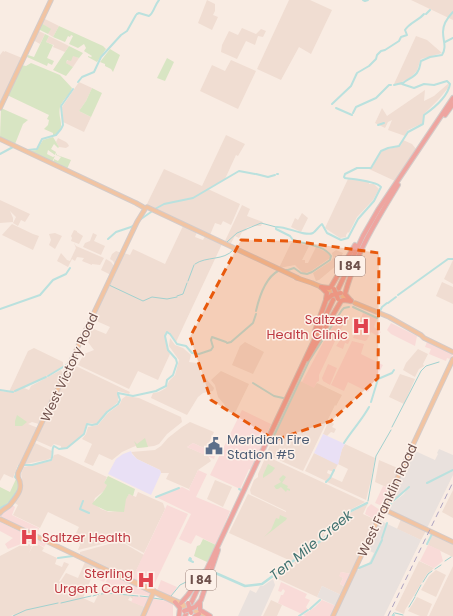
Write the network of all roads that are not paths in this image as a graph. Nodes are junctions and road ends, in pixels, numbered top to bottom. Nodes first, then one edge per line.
1 (51, 0) edge
2 (453, 98) edge
3 (453, 104) edge
4 (0, 108) edge
5 (0, 139) edge
6 (402, 179) junction
7 (144, 208) junction
8 (369, 225) junction
9 (336, 279) junction
10 (319, 286) junction
11 (347, 286) junction
12 (336, 294) junction
13 (325, 302) junction
14 (353, 302) junction
15 (336, 309) junction
16 (453, 351) edge
17 (307, 359) junction
18 (452, 361) edge
19 (443, 382) junction
20 (280, 411) junction
21 (383, 509) junction
22 (0, 513) edge
23 (0, 519) edge
24 (453, 542) edge
25 (218, 544) junction
26 (218, 550) junction
27 (154, 592) junction
28 (188, 596) junction
29 (201, 600) junction
30 (175, 602) junction
31 (181, 603) junction
32 (190, 608) junction
33 (193, 615) edge
34 (142, 616) edge
35 (179, 616) edge
36 (209, 616) edge
37 (333, 616) edge

1 - 4 main road
2 - 8 highway, I 84
3 - 6 highway, I 84
5 - 7 main road
6 - 11 highway
6 - 17 highway, I 84
7 - 10 main road
7 - 22 main road, West Victory Road
8 - 9 highway
8 - 20 highway, I 84
9 - 10 highway
9 - 12 highway
10 - 12 main road
10 - 13 highway
11 - 12 highway
11 - 14 highway
12 - 13 highway
12 - 14 main road
12 - 15 highway
13 - 20 highway
14 - 15 highway
14 - 16 main road
15 - 17 highway
17 - 26 highway, I 84
18 - 19 main road, West Franklin Road
18 - 19 main road, West Franklin Road
19 - 21 main road, West Franklin Road
20 - 25 highway, I 84
21 - 24 main road
21 - 37 main road, West Franklin Road
23 - 27 main road
25 - 28 highway
25 - 33 highway, I 84
26 - 29 highway
26 - 33 highway, I 84
27 - 30 main road
27 - 31 main road
27 - 34 main road
28 - 31 highway
28 - 32 highway, bridge
29 - 32 highway, bridge
29 - 36 highway
30 - 31 main road
30 - 35 highway
32 - 33 highway, bridge
32 - 35 highway, bridge
33 - 36 main road

